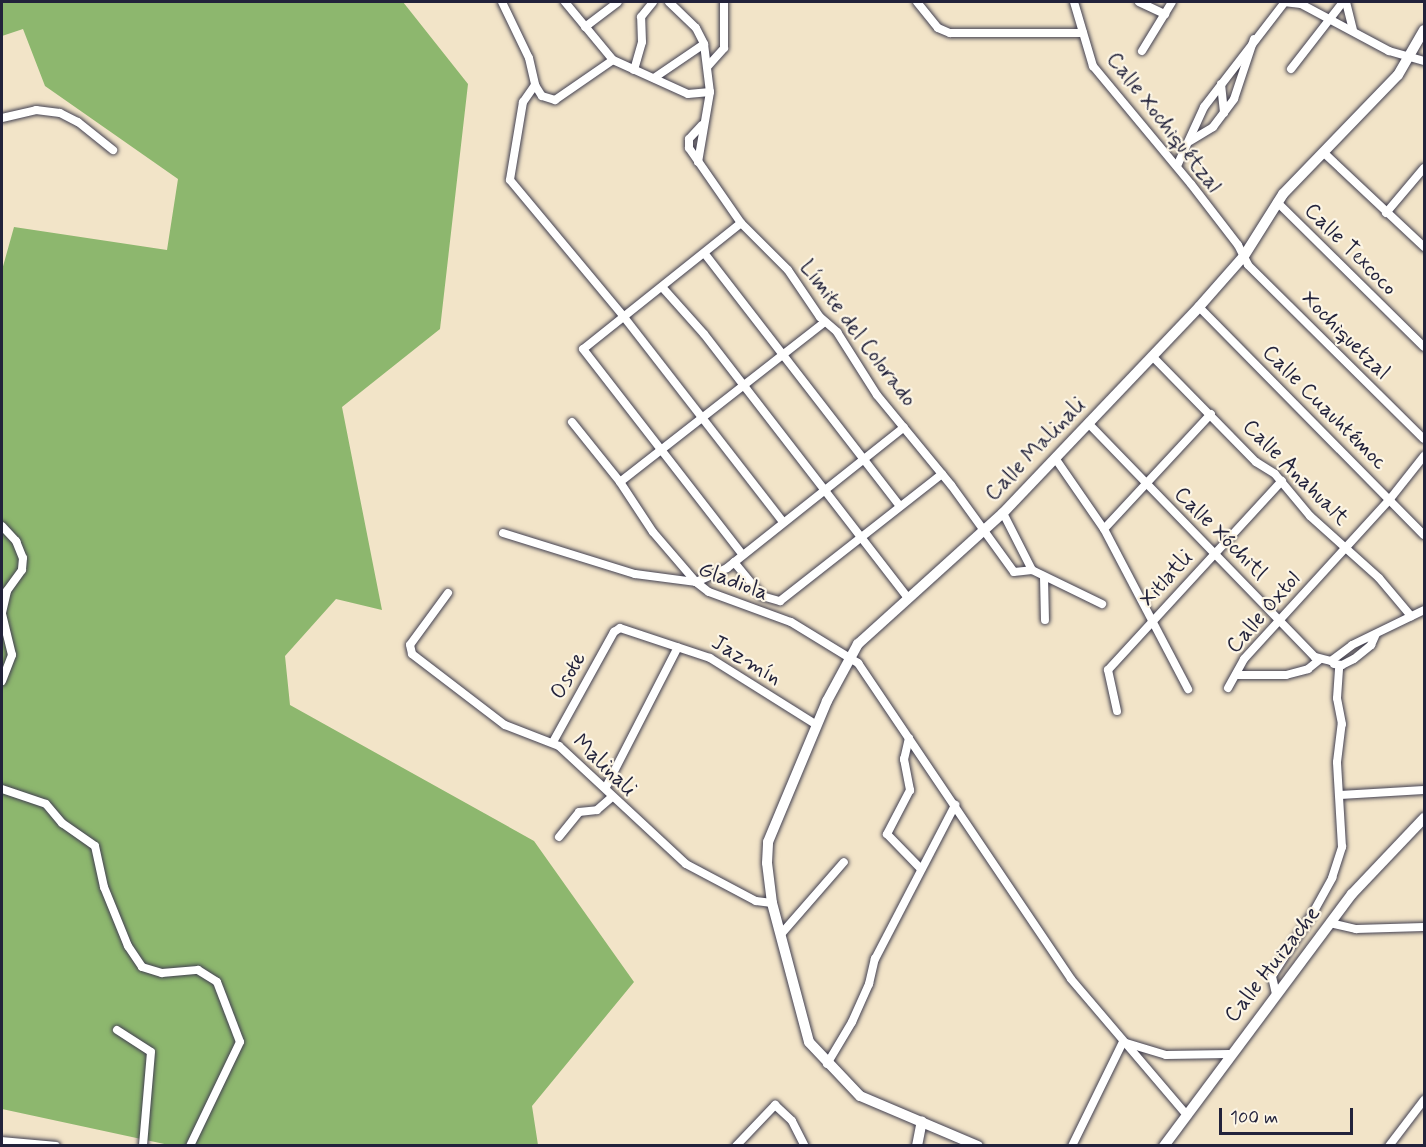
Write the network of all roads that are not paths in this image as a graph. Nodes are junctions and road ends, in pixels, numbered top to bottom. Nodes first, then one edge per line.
1 (502, 2) edge
2 (565, 2) edge
3 (618, 2) edge
4 (653, 2) edge
5 (669, 2) edge
6 (724, 2) edge
7 (917, 2) edge
8 (1074, 2) edge
9 (1138, 2) edge
10 (1172, 2) edge
11 (1284, 2) edge
12 (1345, 2) edge
13 (1165, 14) junction
14 (1329, 18) junction
15 (585, 27) junction
16 (1353, 30) junction
17 (1425, 30) edge
18 (1083, 33) junction
19 (1254, 39) junction
20 (704, 44) junction
21 (1142, 51) dead end
22 (1408, 57) junction
23 (613, 60) junction
24 (1425, 61) edge
25 (708, 66) junction
26 (1291, 69) dead end
27 (634, 70) junction
28 (654, 78) junction
29 (1221, 84) junction
30 (535, 86) junction
31 (710, 92) junction
32 (1224, 113) junction
33 (2, 118) edge
34 (1190, 141) junction
35 (113, 150) dead end
36 (1323, 152) junction
37 (1177, 166) junction
38 (1425, 168) edge
39 (1277, 202) junction
40 (1386, 213) junction
41 (741, 223) junction
42 (1425, 247) edge
43 (705, 254) junction
44 (1244, 256) junction
45 (662, 287) junction
46 (1199, 307) junction
47 (624, 317) junction
48 (825, 322) junction
49 (1425, 347) edge
50 (784, 355) junction
51 (1153, 357) junction
52 (744, 386) junction
53 (1211, 414) junction
54 (702, 418) junction
55 (572, 422) dead end
56 (1088, 423) junction
57 (904, 427) junction
58 (1425, 439) edge
59 (660, 451) junction
60 (1425, 456) edge
61 (863, 458) junction
62 (1055, 458) junction
63 (942, 474) junction
64 (1282, 481) junction
65 (620, 482) junction
66 (1147, 486) junction
67 (822, 491) junction
68 (1390, 499) junction
69 (899, 505) junction
70 (1004, 513) junction
71 (783, 522) junction
72 (2, 526) edge
73 (982, 529) junction
74 (1104, 529) junction
75 (503, 533) dead end
76 (1425, 535) edge
77 (861, 537) junction
78 (1347, 548) junction
79 (742, 554) junction
80 (1213, 555) junction
81 (734, 562) junction
82 (1032, 570) junction
83 (1044, 577) junction
84 (696, 582) junction
85 (448, 593) dead end
86 (908, 597) junction
87 (776, 602) junction
88 (1102, 604) dead end
89 (1425, 610) edge
90 (2, 614) edge
91 (772, 616) junction
92 (1411, 616) junction
93 (1045, 620) dead end
94 (1281, 620) junction
95 (1154, 621) junction
96 (618, 629) joint
97 (1376, 634) junction
98 (678, 647) junction
99 (852, 658) junction
100 (1319, 660) junction
101 (1331, 661) junction
102 (1339, 666) junction
103 (1236, 675) junction
104 (2, 681) edge
105 (1228, 688) dead end
106 (1188, 689) dead end
107 (1116, 711) dead end
108 (817, 725) junction
109 (909, 738) junction
110 (553, 742) junction
111 (606, 787) junction
112 (2, 789) edge
113 (1425, 790) edge
114 (1340, 795) junction
115 (612, 797) junction
116 (955, 805) junction
117 (1425, 818) edge
118 (560, 837) dead end
119 (844, 862) dead end
120 (921, 869) junction
121 (772, 903) junction
122 (1330, 923) junction
123 (1425, 927) edge
124 (782, 933) junction
125 (1275, 994) junction
126 (117, 1030) dead end
127 (1124, 1042) junction
128 (1229, 1054) junction
129 (826, 1065) junction
130 (1425, 1100) edge
131 (1185, 1113) junction
132 (922, 1121) junction
133 (2, 1141) edge
134 (56, 1146) edge
135 (143, 1146) edge
136 (190, 1146) edge
137 (736, 1146) edge
138 (806, 1146) edge
139 (916, 1146) edge
140 (978, 1146) edge
141 (1072, 1146) edge
142 (1164, 1146) edge
143 (1389, 1146) edge

1 - 30 street
2 - 15 street
3 - 15 street
4 - 27 street
5 - 20 street
6 - 25 street
7 - 18 street
8 - 18 street, Calle Xochiquétzal
9 - 13 street
10 - 13 street
11 - 14 street
11 - 19 street
12 - 14 street
12 - 16 street
13 - 21 street
14 - 16 street
14 - 26 street
15 - 23 street
16 - 22 street
17 - 22 street, Calle Malinali
18 - 37 street, Calle Xochiquétzal
19 - 29 street
19 - 32 street
20 - 25 street
20 - 28 street
22 - 24 street
22 - 36 street, Calle Malinali
23 - 27 street
23 - 30 street
25 - 31 street
27 - 28 street
28 - 31 street
29 - 32 street
29 - 34 street
30 - 47 street
31 - 41 street, Límite del Colorado
32 - 34 street
33 - 35 street
34 - 37 street
36 - 39 street, Calle Malinali
36 - 40 street
37 - 44 street, Calle Xochiquétzal
38 - 40 street
39 - 44 street, Calle Malinali
39 - 49 street, Calle Texcoco
40 - 42 street
41 - 43 street
41 - 48 street, Límite del Colorado
43 - 45 street
43 - 50 street
44 - 46 street, Calle Malinali
44 - 58 street, Xochiquetzal
45 - 47 street
45 - 52 street
46 - 51 street, Calle Malinali
46 - 68 street, Calle Cuauhtémoc
47 - 54 street
47 - 59 street
48 - 50 street
48 - 57 street, Límite del Colorado
50 - 52 street
50 - 61 street
51 - 53 street, Calle Anahualt
51 - 56 street, Calle Malinali
52 - 54 street
52 - 67 street
53 - 64 street, Calle Anahualt
53 - 66 street
54 - 59 street
54 - 71 street
55 - 65 street
56 - 62 street, Calle Malinali
56 - 66 street, Calle Xóchitl
57 - 61 street
57 - 63 street, Límite del Colorado
59 - 65 street
59 - 79 street
60 - 68 street, Calle Oxtol
61 - 67 street
61 - 69 street
62 - 70 street, Calle Malinali
62 - 74 street
63 - 69 street
63 - 73 street, Límite del Colorado
64 - 78 street, Calle Anahualt
64 - 80 street, Xitlatli
65 - 84 street
66 - 74 street
66 - 80 street, Calle Xóchitl
67 - 71 street
67 - 77 street
68 - 76 street, Calle Cuauhtémoc
68 - 78 street, Calle Oxtol
69 - 77 street
70 - 73 street, Calle Malinali
70 - 82 street
71 - 79 street
72 - 90 street
73 - 82 street, Límite del Colorado
73 - 86 street, Calle Malinali
74 - 95 street
75 - 84 street, Gladiola
77 - 86 street
77 - 87 street
78 - 92 street, Calle Anahualt
78 - 94 street, Calle Oxtol
79 - 81 street
80 - 94 street, Calle Xóchitl
80 - 95 street, Xitlatli
81 - 84 street
81 - 87 street
82 - 83 street
83 - 88 street
83 - 93 street
84 - 91 street, Gladiola
85 - 110 street, Malinali
86 - 99 street, Calle Malinali
87 - 91 street
89 - 92 street
90 - 104 street
91 - 99 street, Gladiola
92 - 97 street
94 - 100 street, Calle Xóchitl
94 - 103 street, Calle Oxtol
95 - 106 street
95 - 107 street, Xitlatli
96 - 98 street, Jazmín
96 - 110 street, Osote
97 - 101 street
97 - 102 street
98 - 108 street, Jazmín
98 - 111 street
99 - 108 street, Calle Malinali
99 - 109 street
100 - 101 street
100 - 103 street
101 - 102 street
102 - 114 street
103 - 105 street, Calle Oxtol
108 - 121 street, Calle Malinali
109 - 116 street
109 - 120 street
110 - 111 street, Malinali
111 - 115 street, Malinali
112 - 136 street
113 - 114 street
114 - 125 street
115 - 118 street
115 - 121 street, Malinali
116 - 120 street
116 - 127 street
117 - 122 street, Calle Huizache
119 - 124 street
120 - 129 street
121 - 124 street, Calle Malinali
122 - 123 street
122 - 125 street, Calle Huizache
124 - 129 street, Calle Malinali
125 - 128 street, Calle Huizache
126 - 135 street
127 - 128 street
127 - 131 street
127 - 141 street
128 - 131 street, Calle Huizache
129 - 132 street, Calle Malinali
130 - 143 street
131 - 142 street, Calle Huizache
132 - 139 street
132 - 140 street, Calle Malinali
133 - 134 street
137 - 138 street

